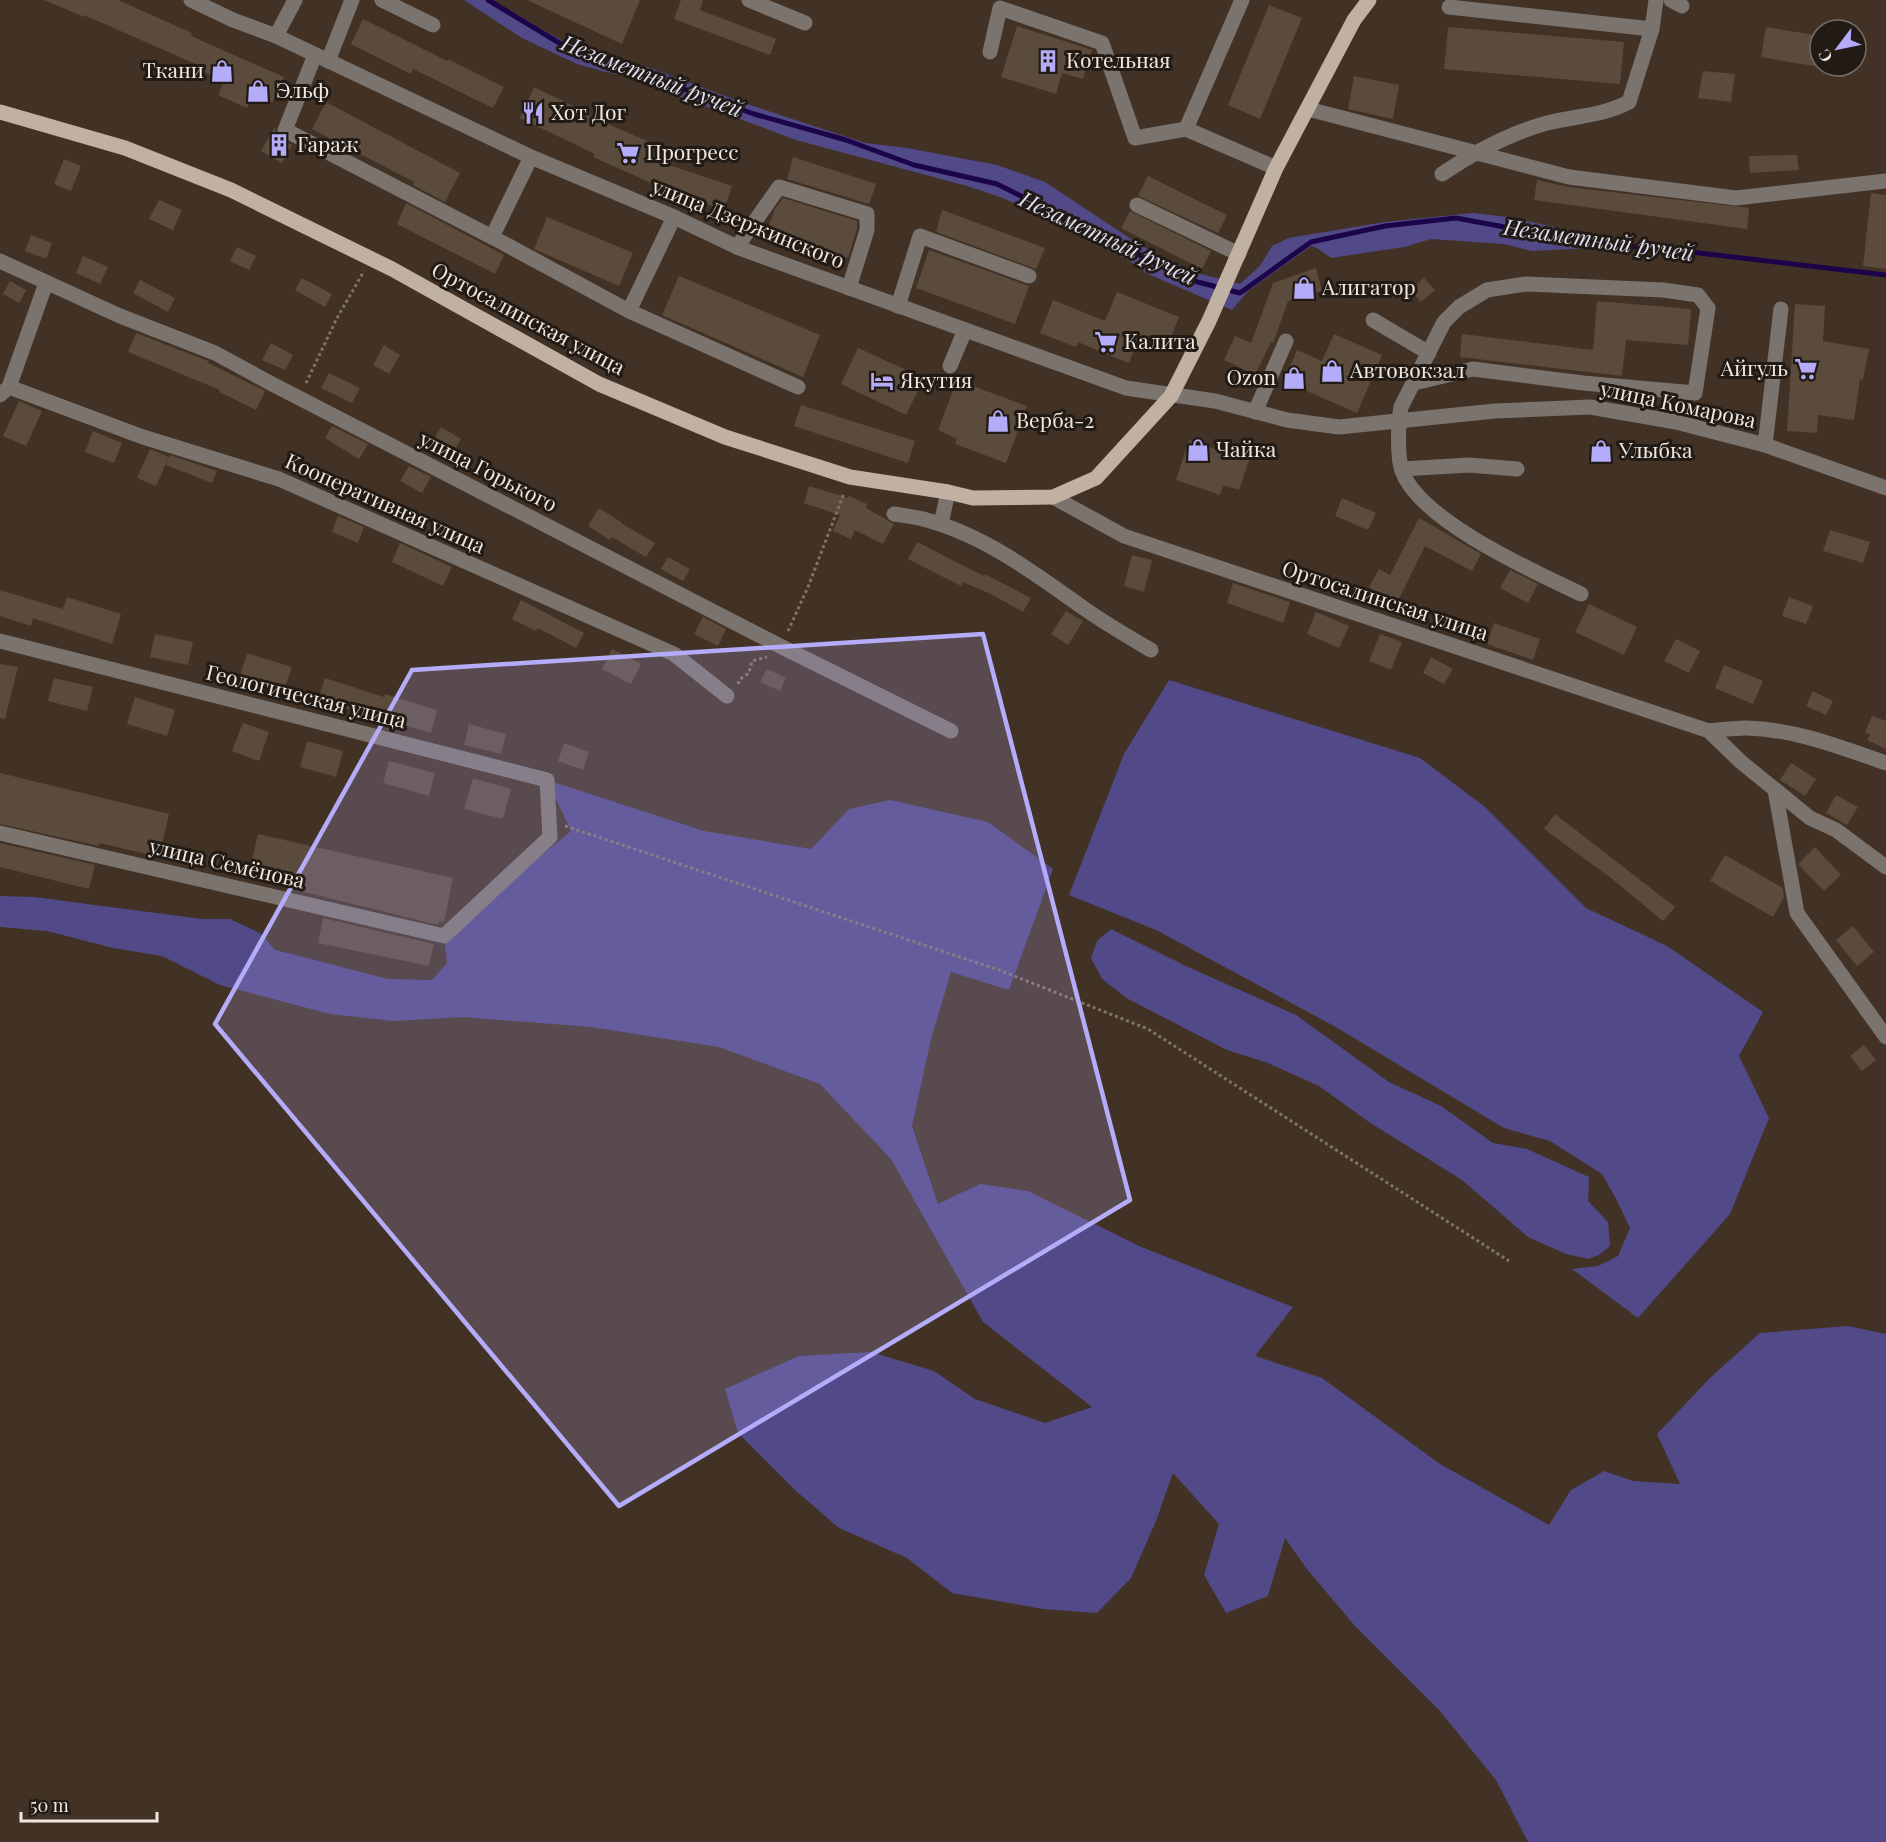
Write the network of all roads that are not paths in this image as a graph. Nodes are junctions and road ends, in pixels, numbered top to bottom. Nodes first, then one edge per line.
1 (191, 0) edge
2 (295, 0) edge
3 (352, 0) edge
4 (382, 0) edge
5 (748, 0) edge
6 (1242, 0) edge
7 (1369, 0) edge
8 (1656, 0) edge
9 (1449, 7) dead end
10 (805, 23) dead end
11 (433, 26) dead end
12 (1652, 28) junction
13 (276, 36) junction
14 (990, 52) dead end
15 (322, 58) junction
16 (1308, 109) junction
17 (0, 112) edge
18 (1186, 129) junction
19 (1475, 152) junction
20 (531, 157) junction
21 (1276, 168) junction
22 (1442, 174) dead end
23 (1886, 181) edge
24 (1137, 205) dead end
25 (674, 217) junction
26 (492, 237) junction
27 (737, 247) junction
28 (1239, 254) junction
29 (0, 261) edge
30 (1029, 276) dead end
31 (46, 283) junction
32 (849, 288) junction
33 (898, 306) junction
34 (1781, 309) dead end
35 (629, 310) junction
36 (1373, 320) dead end
37 (965, 330) junction
38 (1286, 341) dead end
39 (1429, 353) junction
40 (950, 366) dead end
41 (1414, 383) junction
42 (798, 387) dead end
43 (5, 391) edge
44 (1171, 396) junction
45 (1256, 412) junction
46 (1398, 423) junction
47 (1766, 445) junction
48 (1402, 469) junction
49 (1517, 469) dead end
50 (1886, 488) edge
51 (948, 492) junction
52 (1053, 496) junction
53 (894, 514) dead end
54 (941, 524) junction
55 (1581, 594) dead end
56 (0, 641) edge
57 (1151, 650) dead end
58 (727, 696) road end
59 (951, 731) dead end
60 (1709, 731) junction
61 (1886, 762) edge
62 (1775, 790) junction
63 (0, 833) edge
64 (1886, 867) edge
65 (444, 936) joint
66 (1886, 1037) edge

1 - 13 street, улица Дзержинского
2 - 13 street
3 - 15 street
4 - 11 street
5 - 10 street
6 - 18 street
7 - 16 main road, Ортосалинская улица
8 - 12 street
9 - 12 street
12 - 19 street
13 - 15 street, улица Дзержинского
14 - 18 street
15 - 20 street, улица Дзержинского
15 - 26 street
16 - 19 street
16 - 21 main road, Ортосалинская улица
17 - 51 main road, Ортосалинская улица
18 - 21 street
19 - 22 street
19 - 23 street
20 - 25 street, улица Дзержинского
20 - 26 street
21 - 28 main road, Ортосалинская улица
24 - 28 street
25 - 27 street, улица Дзержинского
25 - 35 street
26 - 35 street
27 - 32 street, улица Дзержинского
27 - 32 street
28 - 44 main road, Ортосалинская улица
29 - 31 street, улица Горького
30 - 33 street
31 - 43 street, Кооперативная улица
31 - 59 street, улица Горького
32 - 33 street, улица Дзержинского
33 - 37 street, улица Дзержинского
34 - 47 street
35 - 42 street
36 - 39 street
37 - 40 street
37 - 44 street, улица Дзержинского
38 - 45 street
39 - 41 street
39 - 41 street
41 - 46 street
43 - 58 street, Кооперативная улица
44 - 45 street, улица Комарова
44 - 52 main road, Ортосалинская улица
45 - 46 street, улица Комарова
46 - 47 street, улица Комарова
46 - 48 street
47 - 50 street, улица Комарова
48 - 49 street
48 - 55 street
51 - 52 main road, Ортосалинская улица
51 - 54 street
52 - 60 street, Ортосалинская улица
53 - 54 street
54 - 57 street
56 - 65 street, Геологическая улица
60 - 61 street, Ортосалинская улица
60 - 62 street, Ортосалинская улица
62 - 64 street, Ортосалинская улица
62 - 66 street
63 - 65 street, улица Семёнова

